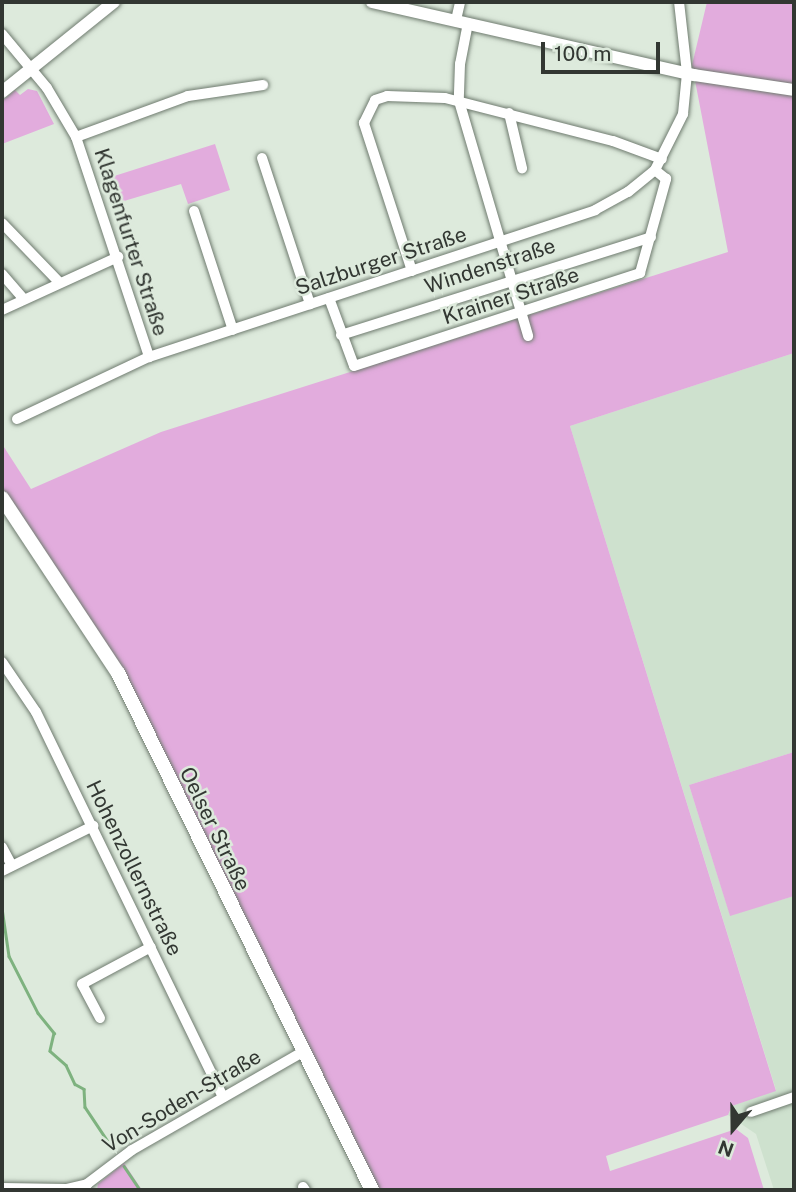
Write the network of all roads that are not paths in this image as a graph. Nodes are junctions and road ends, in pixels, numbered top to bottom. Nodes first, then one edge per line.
1 (114, 2) edge
2 (372, 2) edge
3 (460, 2) edge
4 (678, 2) edge
5 (462, 22) junction
6 (2, 34) edge
7 (32, 68) junction
8 (687, 73) junction
9 (263, 85) dead end
10 (794, 90) edge
11 (2, 92) edge
12 (459, 101) junction
13 (509, 113) junction
14 (75, 137) junction
15 (262, 159) dead end
16 (662, 159) junction
17 (522, 168) dead end
18 (655, 170) junction
19 (194, 211) dead end
20 (2, 223) edge
21 (651, 237) junction
22 (500, 242) junction
23 (118, 257) junction
24 (412, 271) junction
25 (2, 274) edge
26 (513, 278) junction
27 (60, 283) junction
28 (330, 298) junction
29 (24, 299) junction
30 (310, 304) junction
31 (2, 310) edge
32 (523, 312) junction
33 (233, 330) junction
34 (341, 335) junction
35 (528, 336) dead end
36 (149, 357) junction
37 (17, 419) dead end
38 (2, 498) edge
39 (2, 662) edge
40 (93, 826) junction
41 (2, 847) edge
42 (12, 866) junction
43 (2, 871) edge
44 (151, 947) junction
45 (100, 1017) dead end
46 (301, 1053) junction
47 (223, 1097) junction
48 (794, 1097) edge
49 (751, 1112) dead end
50 (89, 1187) edge
51 (2, 1188) edge
52 (372, 1190) edge

1 - 7 street
2 - 5 street
3 - 5 street
4 - 8 street, Salzburger Straße
5 - 8 street
5 - 12 street
6 - 7 street, Klagenfurter Straße
7 - 11 street
7 - 14 street, Klagenfurter Straße
8 - 10 street
8 - 16 street, Salzburger Straße
9 - 14 street
12 - 13 street
12 - 22 street
12 - 24 street
13 - 16 street
13 - 17 street
14 - 23 street, Klagenfurter Straße
15 - 30 street
16 - 18 street, Salzburger Straße
18 - 21 street, Krainer Straße
18 - 22 street, Salzburger Straße
19 - 33 street
20 - 27 street
21 - 26 street, Windenstraße
21 - 32 street, Krainer Straße
22 - 24 street, Salzburger Straße
22 - 26 street
23 - 27 street
23 - 36 street, Klagenfurter Straße
24 - 28 street, Salzburger Straße
25 - 29 street
26 - 32 street
26 - 34 street, Windenstraße
27 - 29 street
28 - 30 street, Salzburger Straße
28 - 34 street, Krainer Straße
29 - 31 street
30 - 33 street, Salzburger Straße
32 - 34 street, Krainer Straße
32 - 35 street
33 - 36 street, Salzburger Straße
36 - 37 street, Salzburger Straße
38 - 46 main road, Oelser Straße
39 - 40 street, Hohenzollernstraße
40 - 42 street
40 - 44 street, Hohenzollernstraße
41 - 42 street
42 - 43 street
44 - 45 street
44 - 47 street, Hohenzollernstraße
46 - 47 street, Von-Soden-Straße
46 - 52 main road, Oelser Straße
47 - 50 street, Von-Soden-Straße
48 - 49 street
50 - 51 street, Von-Soden-Straße

